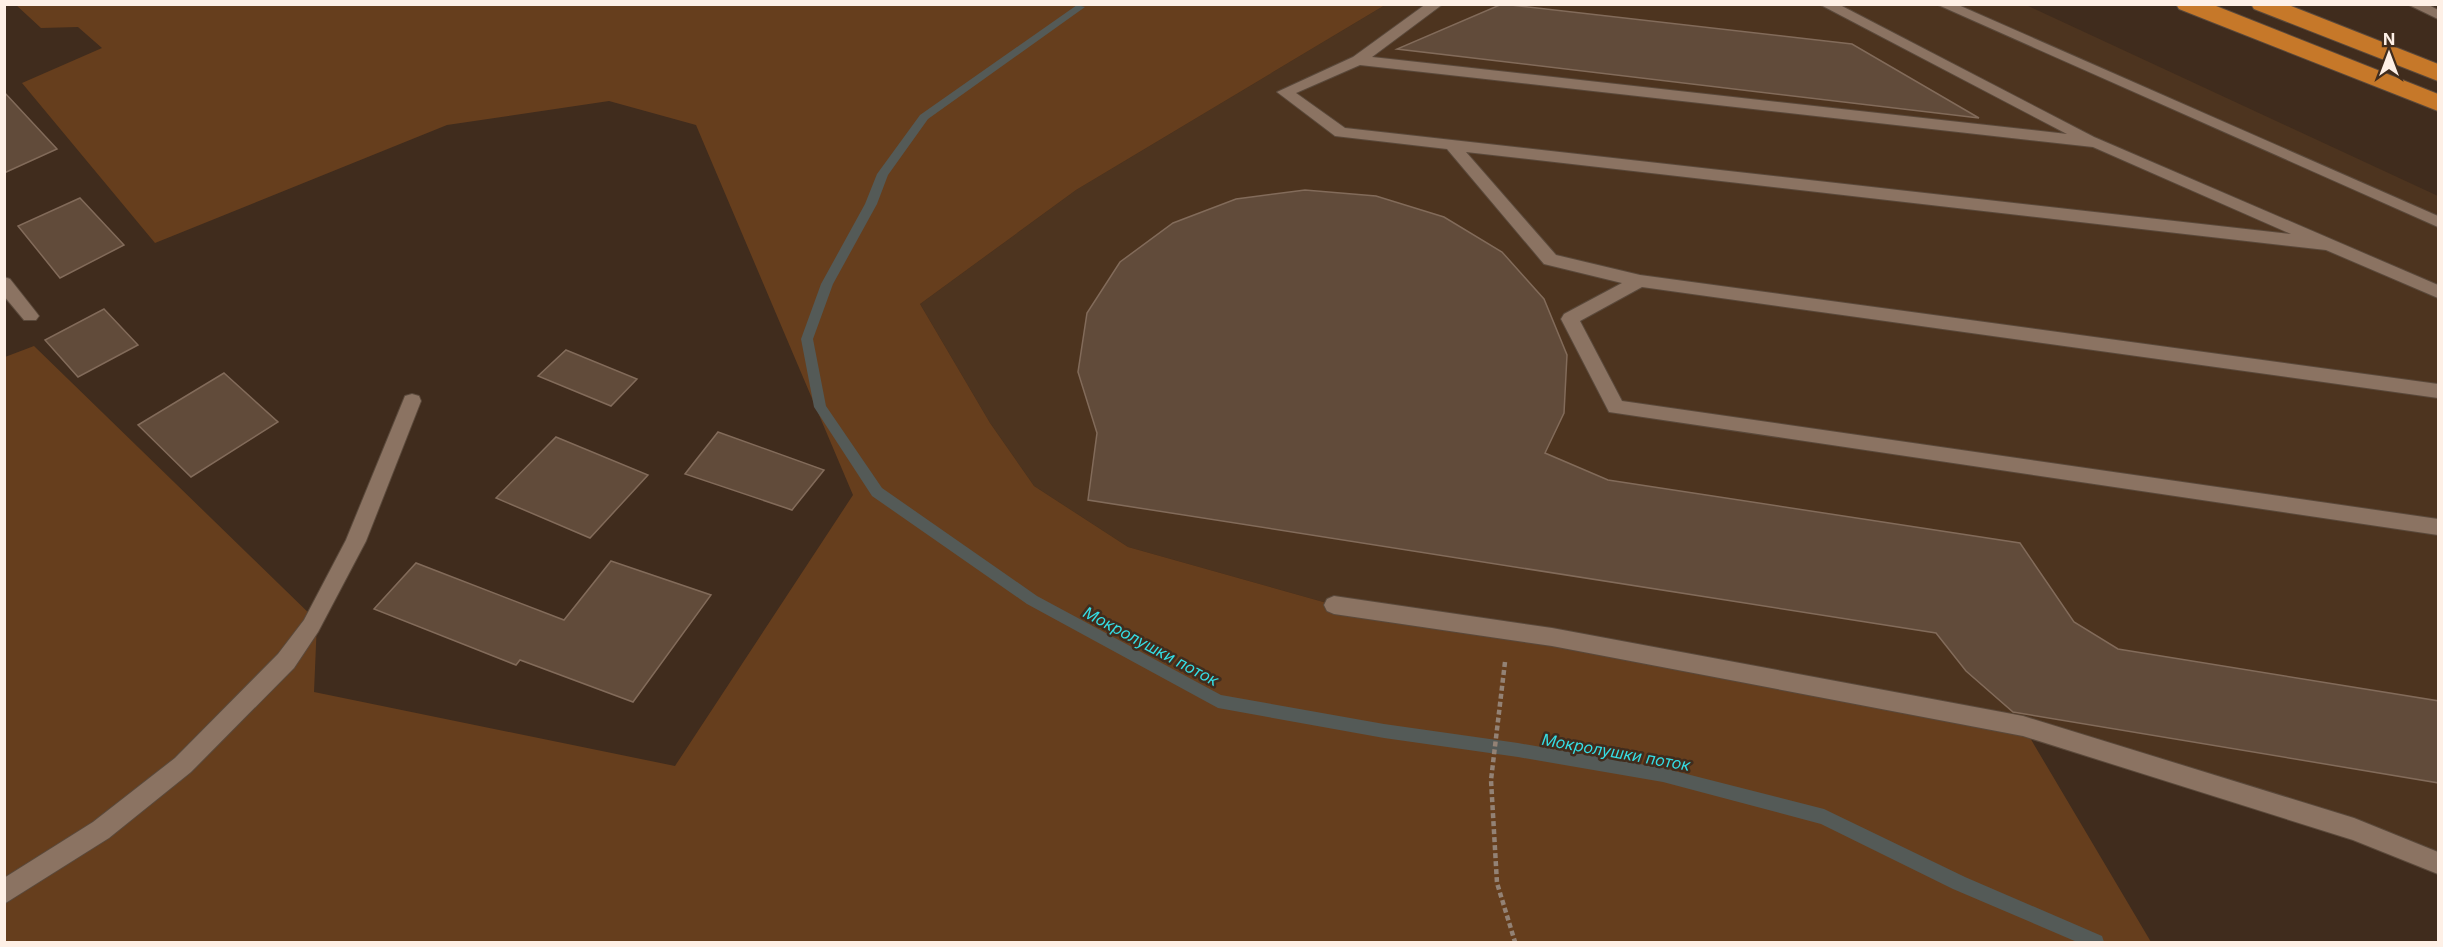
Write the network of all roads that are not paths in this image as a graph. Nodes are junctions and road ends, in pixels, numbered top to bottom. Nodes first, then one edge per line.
1 (1436, 4) edge
2 (1826, 4) edge
3 (1943, 4) edge
4 (2188, 4) edge
5 (2263, 4) edge
6 (2414, 4) edge
7 (2439, 15) edge
8 (2254, 30) junction
9 (1358, 60) junction
10 (2439, 73) edge
11 (2439, 103) edge
12 (2439, 124) edge
13 (2096, 142) junction
14 (1452, 145) junction
15 (2439, 222) edge
16 (2328, 244) junction
17 (1640, 281) junction
18 (4, 283) edge
19 (2439, 292) edge
20 (30, 316) dead end
21 (2439, 391) edge
22 (412, 401) dead end
23 (2439, 526) edge
24 (1334, 604) dead end
25 (2439, 863) edge
26 (4, 892) edge

1 - 9 lane
2 - 13 lane
3 - 15 lane
4 - 8 highway
5 - 10 highway
6 - 7 lane
8 - 11 highway
8 - 12 highway
9 - 13 lane
9 - 14 lane
13 - 16 lane
14 - 16 lane
14 - 17 lane
16 - 19 lane
17 - 21 lane
17 - 23 lane
18 - 20 lane
22 - 26 lane
24 - 25 lane

